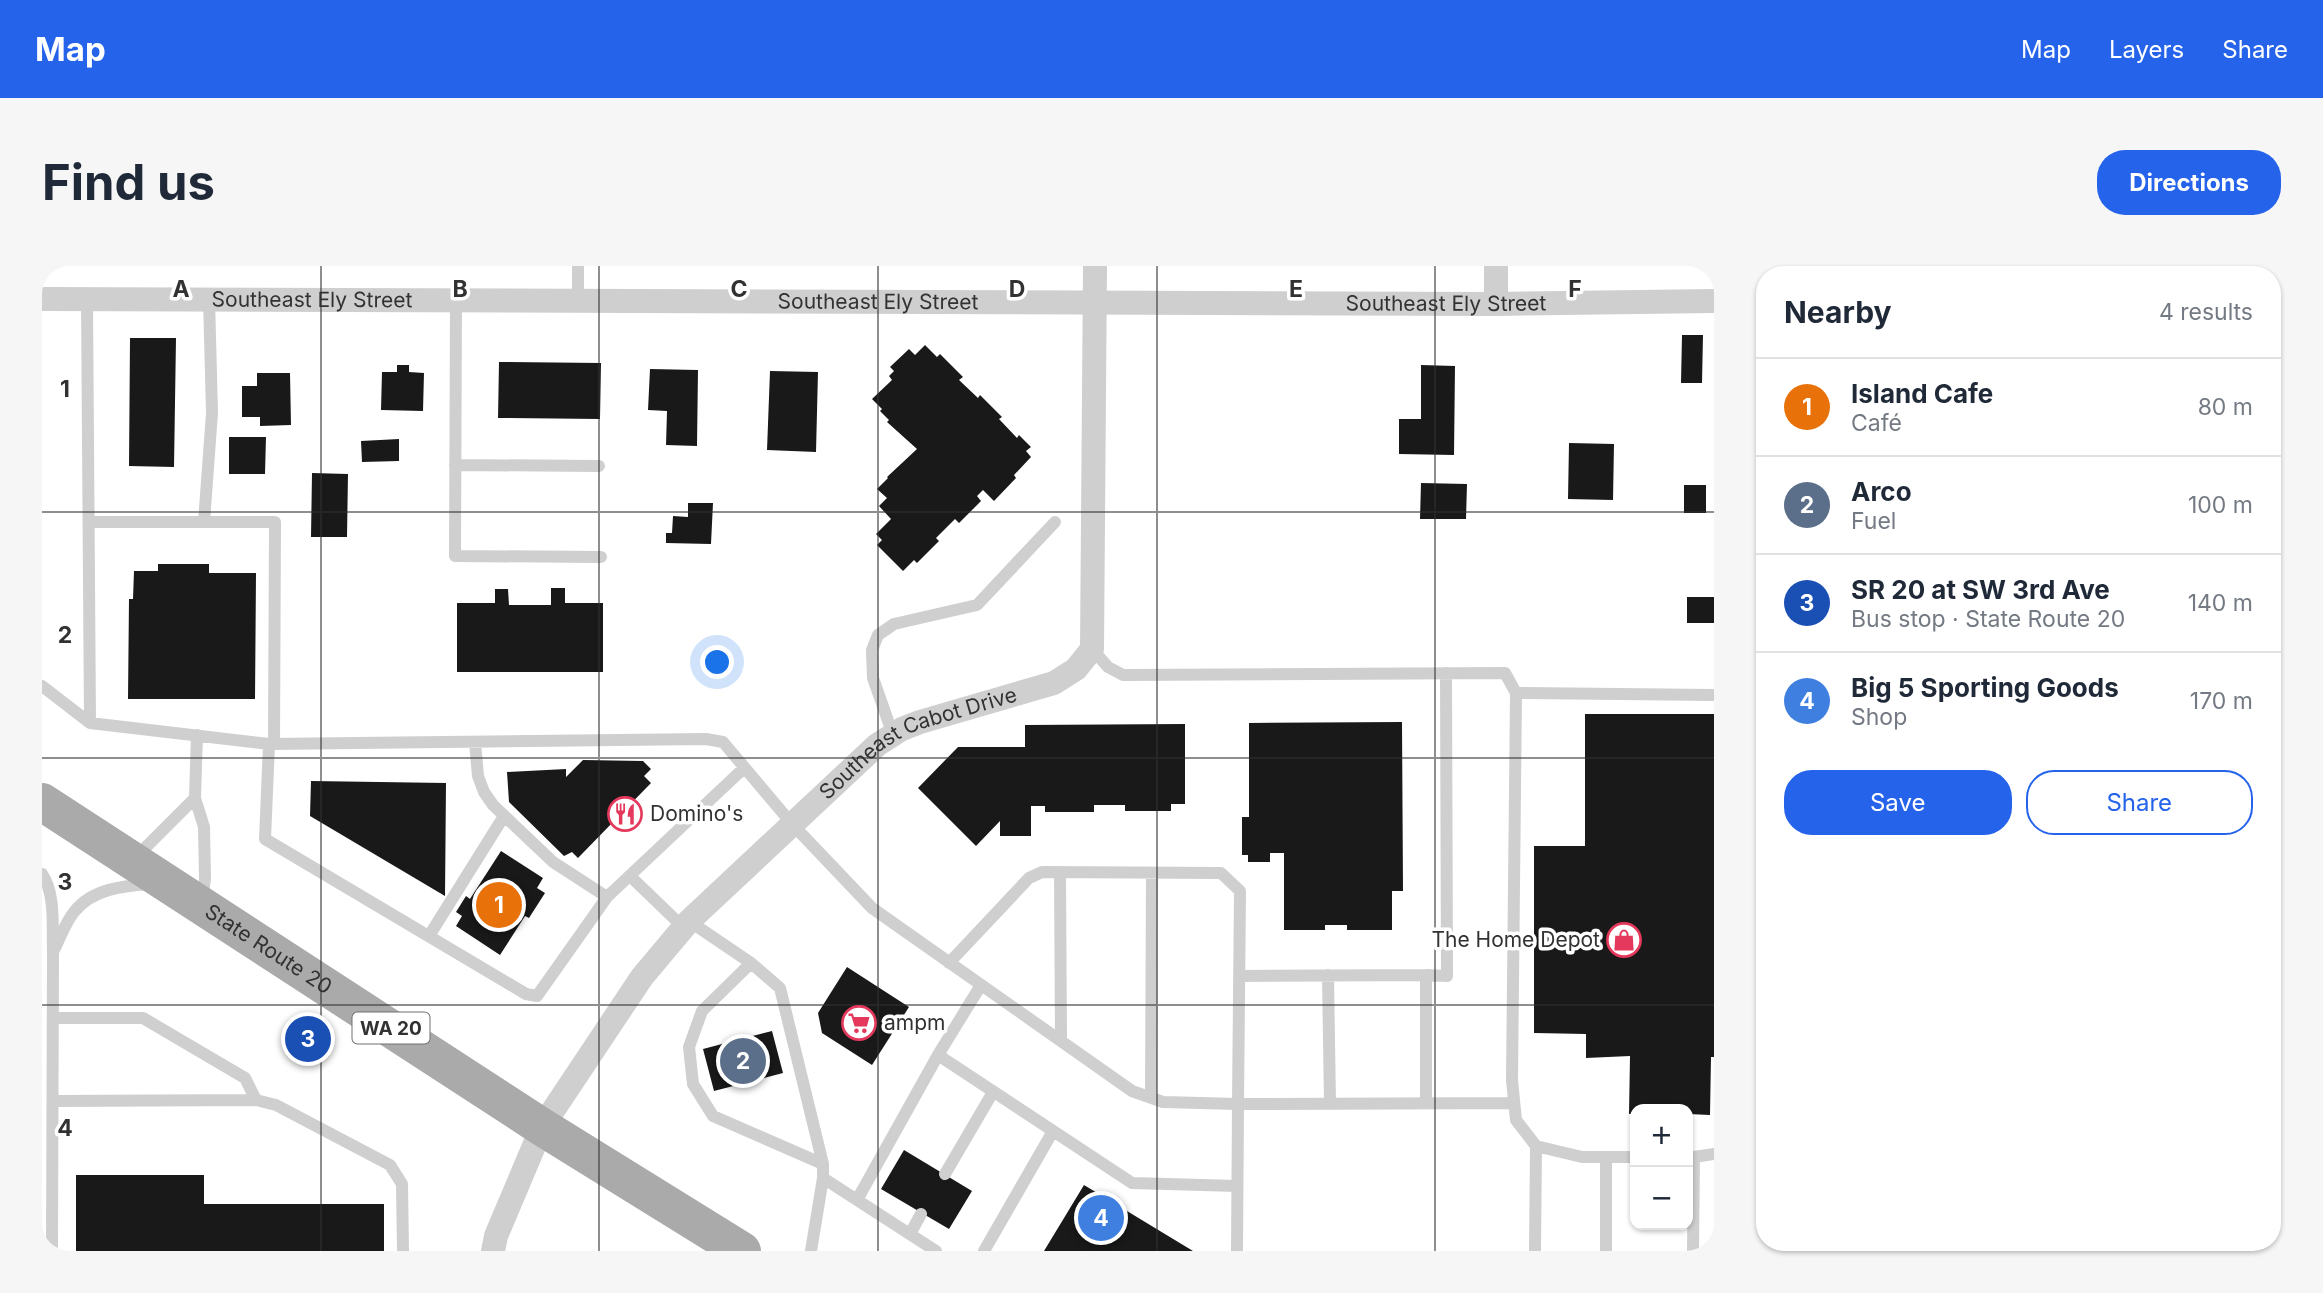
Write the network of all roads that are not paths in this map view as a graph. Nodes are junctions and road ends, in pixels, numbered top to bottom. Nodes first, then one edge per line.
1 (578, 266) edge
2 (1095, 266) edge
3 (1496, 266) edge
4 (42, 299) edge
5 (87, 299) junction
6 (209, 299) junction
7 (456, 299) junction
8 (578, 300) junction
9 (1095, 301) junction
10 (1714, 301) edge
11 (1496, 304) junction
12 (455, 465) junction
13 (599, 466) dead end
14 (89, 522) junction
15 (204, 522) junction
16 (1055, 522) dead end
17 (601, 557) dead end
18 (1092, 649) junction
19 (1446, 673) junction
20 (42, 686) edge
21 (1516, 693) junction
22 (1714, 695) edge
23 (90, 723) junction
24 (197, 735) junction
25 (893, 735) junction
26 (475, 742) junction
27 (271, 744) junction
28 (744, 768) junction
29 (195, 799) junction
30 (42, 802) edge
31 (504, 816) junction
32 (793, 825) junction
33 (133, 860) junction
34 (1060, 872) junction
35 (1152, 873) junction
36 (42, 874) edge
37 (630, 876) junction
38 (188, 895) junction
39 (607, 897) junction
40 (686, 924) junction
41 (429, 936) junction
42 (53, 952) junction
43 (751, 963) junction
44 (949, 963) junction
45 (1328, 975) junction
46 (1426, 975) junction
47 (1239, 976) junction
48 (981, 985) junction
49 (53, 1018) junction
50 (1061, 1041) junction
51 (938, 1055) junction
52 (47, 1084) edge
53 (993, 1092) junction
54 (1151, 1097) junction
55 (256, 1100) junction
56 (53, 1101) junction
57 (1514, 1102) junction
58 (1426, 1103) junction
59 (1238, 1104) junction
60 (1330, 1104) junction
61 (542, 1127) junction
62 (1053, 1131) junction
63 (1536, 1146) junction
64 (1714, 1154) edge
65 (1606, 1157) junction
66 (1630, 1157) edge
67 (1693, 1157) edge
68 (47, 1161) edge
69 (823, 1164) junction
70 (1691, 1167) edge
71 (945, 1174) dead end
72 (823, 1178) junction
73 (1237, 1186) junction
74 (857, 1200) junction
75 (921, 1214) dead end
76 (910, 1234) junction
77 (49, 1243) edge
78 (402, 1251) edge
79 (493, 1251) edge
80 (742, 1251) edge
81 (811, 1251) edge
82 (936, 1251) edge
83 (985, 1251) edge
84 (1237, 1251) edge
85 (1535, 1251) edge
86 (1606, 1251) edge
87 (1693, 1251) edge

1 - 8 lane
2 - 9 street
3 - 11 street
4 - 5 street, Southeast Ely Street
5 - 6 street, Southeast Ely Street
5 - 14 lane
6 - 7 street, Southeast Ely Street
6 - 15 lane
7 - 8 street, Southeast Ely Street
7 - 12 lane
8 - 9 street, Southeast Ely Street
9 - 11 street, Southeast Ely Street
9 - 18 street
10 - 11 street, Southeast Ely Street
12 - 13 lane
12 - 17 lane
14 - 15 lane
14 - 23 lane
15 - 27 lane
16 - 25 lane
18 - 19 lane
18 - 25 street, Southeast Cabot Drive
19 - 21 lane
19 - 46 lane
20 - 23 lane
21 - 22 lane
21 - 57 lane
23 - 24 lane
24 - 27 lane
24 - 29 lane
25 - 32 street, Southeast Cabot Drive
26 - 27 lane
26 - 28 lane
26 - 31 lane
27 - 41 lane
28 - 32 lane
28 - 37 lane
29 - 33 lane
29 - 38 lane
30 - 33 main road, State Route 20 / WA 20
31 - 39 lane
31 - 41 lane
32 - 40 street, Southeast Cabot Drive
32 - 44 lane
33 - 38 main road, State Route 20 / WA 20
34 - 35 lane
34 - 44 lane
34 - 50 lane
35 - 47 lane
35 - 54 lane
36 - 42 lane
37 - 39 lane
37 - 40 lane
38 - 42 lane
38 - 61 main road, State Route 20 / WA 20
39 - 41 lane
40 - 43 lane
40 - 61 street, Southeast Cabot Drive
42 - 49 lane
43 - 69 lane
43 - 69 lane
44 - 48 lane
45 - 46 lane
45 - 47 lane
45 - 60 lane
46 - 58 lane
47 - 59 lane
48 - 50 lane
48 - 51 lane
49 - 52 lane
49 - 55 lane
50 - 54 lane
51 - 53 lane
51 - 74 lane
52 - 56 lane
53 - 62 lane
53 - 71 lane
54 - 59 lane
55 - 56 lane
55 - 78 lane
56 - 68 lane
57 - 58 lane
57 - 63 lane
58 - 60 lane
59 - 60 lane
59 - 73 lane
61 - 79 street, Southeast Cabot Drive
61 - 80 main road, State Route 20 / WA 20
62 - 73 lane
62 - 83 lane
63 - 65 lane
63 - 85 lane
64 - 67 lane
65 - 66 lane
65 - 86 lane
68 - 77 lane
69 - 72 lane
70 - 87 lane
72 - 74 lane
72 - 81 lane
73 - 84 lane
74 - 76 lane
75 - 76 lane
76 - 82 lane

